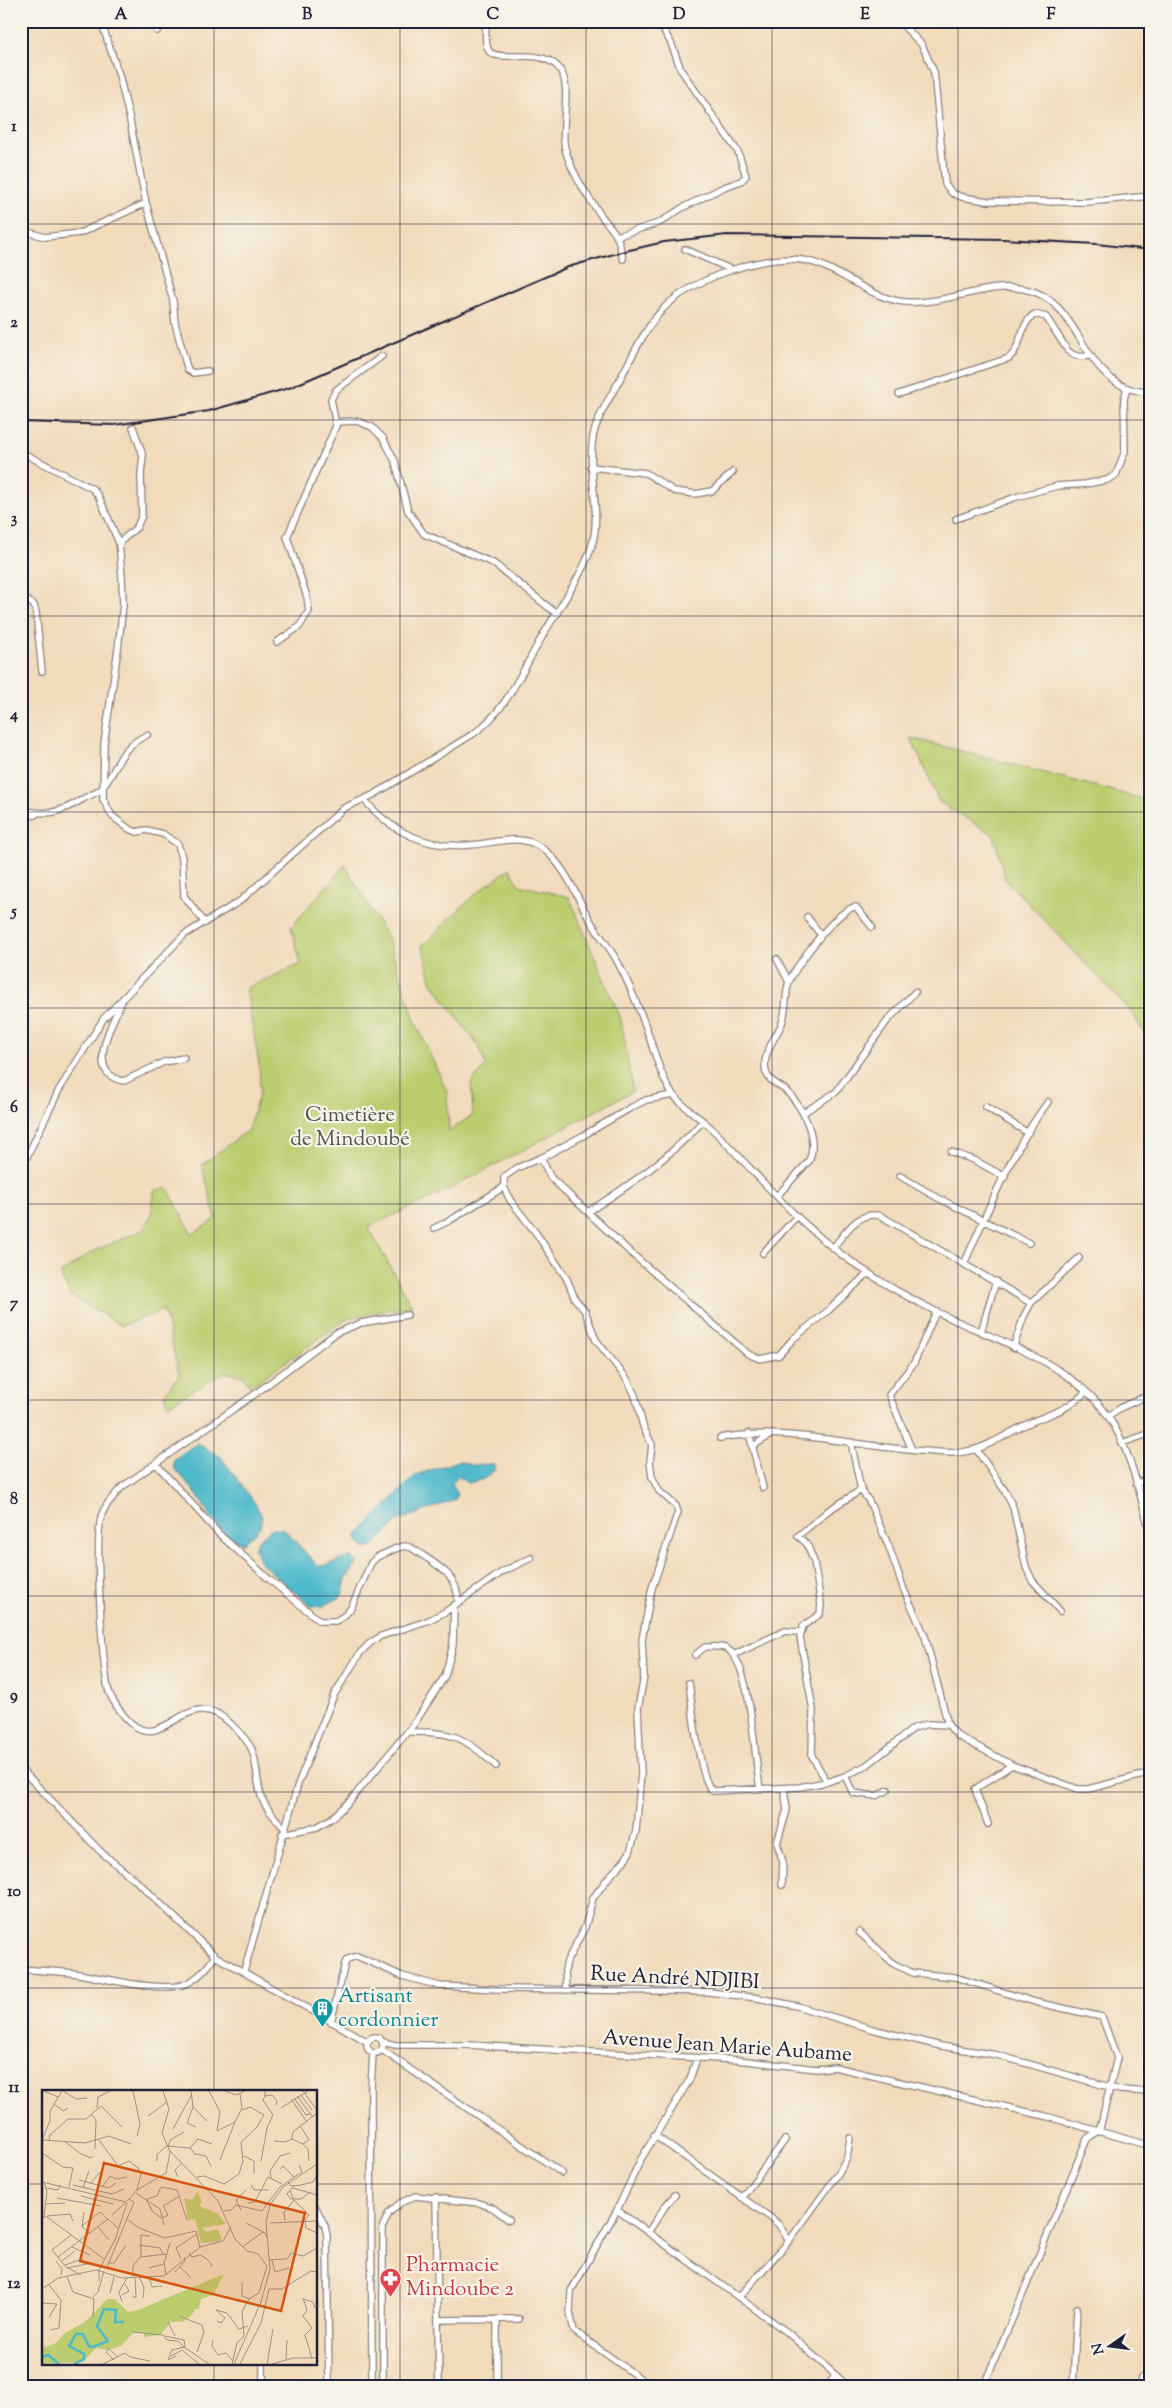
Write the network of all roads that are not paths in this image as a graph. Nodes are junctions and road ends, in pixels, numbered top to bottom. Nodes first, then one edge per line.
1 (100, 21) edge
2 (151, 21) edge
3 (486, 21) edge
4 (899, 21) edge
5 (659, 22) dead end
6 (157, 31) dead end
7 (1151, 196) edge
8 (146, 203) junction
9 (21, 230) edge
10 (617, 236) junction
11 (685, 249) dead end
12 (623, 259) dead end
13 (730, 269) junction
14 (382, 356) dead end
15 (1089, 356) junction
16 (208, 371) dead end
17 (1127, 388) junction
18 (1151, 392) edge
19 (899, 394) dead end
20 (337, 422) junction
21 (133, 427) dead end
22 (21, 452) edge
23 (591, 467) junction
24 (733, 472) dead end
25 (956, 519) dead end
26 (119, 543) junction
27 (21, 596) edge
28 (556, 614) junction
29 (278, 642) dead end
30 (42, 671) dead end
31 (147, 735) dead end
32 (102, 788) junction
33 (364, 799) junction
34 (21, 810) edge
35 (39, 814) junction
36 (21, 817) edge
37 (807, 917) dead end
38 (205, 923) junction
39 (872, 927) dead end
40 (821, 935) junction
41 (776, 959) dead end
42 (789, 982) junction
43 (915, 992) dead end
44 (125, 995) junction
45 (184, 1058) dead end
46 (673, 1095) junction
47 (1048, 1102) dead end
48 (986, 1108) dead end
49 (803, 1113) junction
50 (703, 1121) junction
51 (1028, 1133) junction
52 (950, 1152) dead end
53 (541, 1158) junction
54 (21, 1169) edge
55 (900, 1176) dead end
56 (1005, 1178) junction
57 (504, 1187) junction
58 (777, 1196) junction
59 (588, 1212) junction
60 (797, 1216) junction
61 (984, 1222) junction
62 (434, 1228) dead end
63 (1029, 1243) dead end
64 (833, 1248) junction
65 (763, 1253) dead end
66 (1079, 1258) dead end
67 (964, 1264) junction
68 (868, 1273) junction
69 (996, 1281) junction
70 (1031, 1303) junction
71 (936, 1312) junction
72 (407, 1316) dead end
73 (981, 1332) junction
74 (1013, 1348) junction
75 (1086, 1392) junction
76 (1151, 1394) edge
77 (1108, 1416) junction
78 (749, 1433) junction
79 (773, 1434) junction
80 (1151, 1434) edge
81 (720, 1438) dead end
82 (851, 1442) junction
83 (1122, 1443) junction
84 (752, 1446) junction
85 (976, 1449) junction
86 (912, 1450) junction
87 (156, 1464) junction
88 (1151, 1478) edge
89 (1136, 1484) junction
90 (763, 1488) dead end
91 (861, 1490) junction
92 (1151, 1535) edge
93 (531, 1558) dead end
94 (456, 1603) junction
95 (1060, 1611) dead end
96 (800, 1632) junction
97 (694, 1655) dead end
98 (734, 1655) junction
99 (689, 1683) dead end
100 (948, 1725) junction
101 (408, 1732) junction
102 (1012, 1765) junction
103 (496, 1766) dead end
104 (21, 1768) edge
105 (1151, 1772) edge
106 (845, 1776) junction
107 (826, 1782) junction
108 (760, 1788) junction
109 (784, 1788) junction
110 (888, 1790) dead end
111 (988, 1824) dead end
112 (283, 1831) junction
113 (782, 1885) dead end
114 (859, 1932) dead end
115 (215, 1956) junction
116 (21, 1969) edge
117 (244, 1970) junction
118 (566, 1989) junction
119 (331, 2022) junction
120 (368, 2042) junction
121 (383, 2042) junction
122 (382, 2050) junction
123 (373, 2053) junction
124 (698, 2058) junction
125 (1112, 2086) junction
126 (1151, 2092) edge
127 (1081, 2126) junction
128 (1098, 2131) junction
129 (654, 2135) junction
130 (850, 2138) dead end
131 (1087, 2139) junction
132 (785, 2140) dead end
133 (1151, 2146) edge
134 (562, 2173) dead end
135 (675, 2195) dead end
136 (743, 2196) junction
137 (436, 2197) junction
138 (617, 2210) junction
139 (318, 2212) edge
140 (509, 2220) dead end
141 (649, 2231) junction
142 (789, 2241) junction
143 (738, 2297) junction
144 (1077, 2308) dead end
145 (497, 2319) junction
146 (519, 2319) dead end
147 (438, 2320) junction
148 (263, 2366) edge
149 (1151, 2373) edge
150 (836, 2375) junction
151 (263, 2387) edge
152 (329, 2387) edge
153 (372, 2387) edge
154 (383, 2387) edge
155 (439, 2387) edge
156 (497, 2387) edge
157 (652, 2387) edge
158 (828, 2387) edge
159 (848, 2387) edge
160 (982, 2387) edge
161 (1073, 2387) edge
162 (1140, 2387) edge

1 - 8 street
2 - 6 street
3 - 10 street
4 - 7 street
5 - 10 street
8 - 9 street
8 - 16 street
10 - 12 street
11 - 13 street
13 - 15 street
13 - 23 street
14 - 20 street
15 - 17 street
15 - 19 street
17 - 18 street
17 - 25 street
20 - 28 street
20 - 29 street
21 - 26 street
22 - 26 street
23 - 24 street
23 - 28 street
26 - 32 street
27 - 30 street
28 - 33 street
31 - 32 street
32 - 35 street
32 - 38 street
33 - 38 street
33 - 46 street
34 - 35 street
35 - 36 street
37 - 40 street
38 - 44 street
39 - 40 street
40 - 42 street
41 - 42 street
42 - 49 street
43 - 49 street
44 - 45 street
44 - 54 street
46 - 50 street
46 - 53 street
47 - 51 street
48 - 51 street
49 - 58 street
50 - 58 street
50 - 59 street
51 - 56 street
52 - 56 street
53 - 57 street
53 - 59 street
55 - 61 street
56 - 61 street
57 - 62 street
57 - 118 street
58 - 60 street
59 - 68 street
60 - 64 street
60 - 65 street
61 - 63 street
61 - 67 street
64 - 67 street
64 - 68 street
66 - 70 street
67 - 69 street
68 - 71 street
69 - 70 street
69 - 73 street
70 - 74 street
71 - 73 street
71 - 86 street
72 - 87 street
73 - 74 street
74 - 75 street
75 - 77 street
75 - 85 street
76 - 77 street
77 - 83 street
78 - 79 street
78 - 81 street
78 - 84 street
79 - 82 street
79 - 84 street
80 - 83 street
82 - 86 street
82 - 91 street
83 - 89 street
84 - 90 street
85 - 86 street
85 - 95 street
87 - 94 street
87 - 112 street
88 - 89 street
89 - 92 street
91 - 96 street
91 - 100 street
93 - 94 street
94 - 101 street
94 - 112 street
96 - 98 street
96 - 107 street
97 - 98 street
98 - 108 street
99 - 108 street
100 - 102 street
100 - 106 street
101 - 103 street
101 - 112 street
102 - 105 street
102 - 111 street
104 - 115 street
106 - 107 street
106 - 110 street
107 - 109 street
108 - 109 street
109 - 113 street
112 - 117 street
114 - 125 street
115 - 116 street
115 - 117 street
117 - 119 street
118 - 119 street, Rue André NDJIBI
118 - 125 street, Rue André NDJIBI
119 - 120 street
120 - 121 street
120 - 123 street
121 - 122 street
121 - 124 street, Avenue Jean Marie Aubame
122 - 123 street
122 - 134 street
123 - 153 street
124 - 127 street, Avenue Jean Marie Aubame
124 - 129 street
125 - 126 street, Rue André NDJIBI
125 - 128 street
127 - 128 street, Avenue Jean Marie Aubame
127 - 131 street
128 - 131 street
128 - 133 street, Avenue Jean Marie Aubame
129 - 136 street
129 - 138 street
130 - 142 street
131 - 160 street
132 - 136 street
135 - 141 street
136 - 142 street
137 - 140 street
137 - 147 street
137 - 154 street
138 - 141 street
138 - 157 street
139 - 152 street
141 - 143 street
142 - 143 street
143 - 150 street
144 - 161 street
145 - 146 street
145 - 147 street
145 - 156 street
147 - 155 street
148 - 151 street
149 - 162 street
150 - 158 street
150 - 159 street

